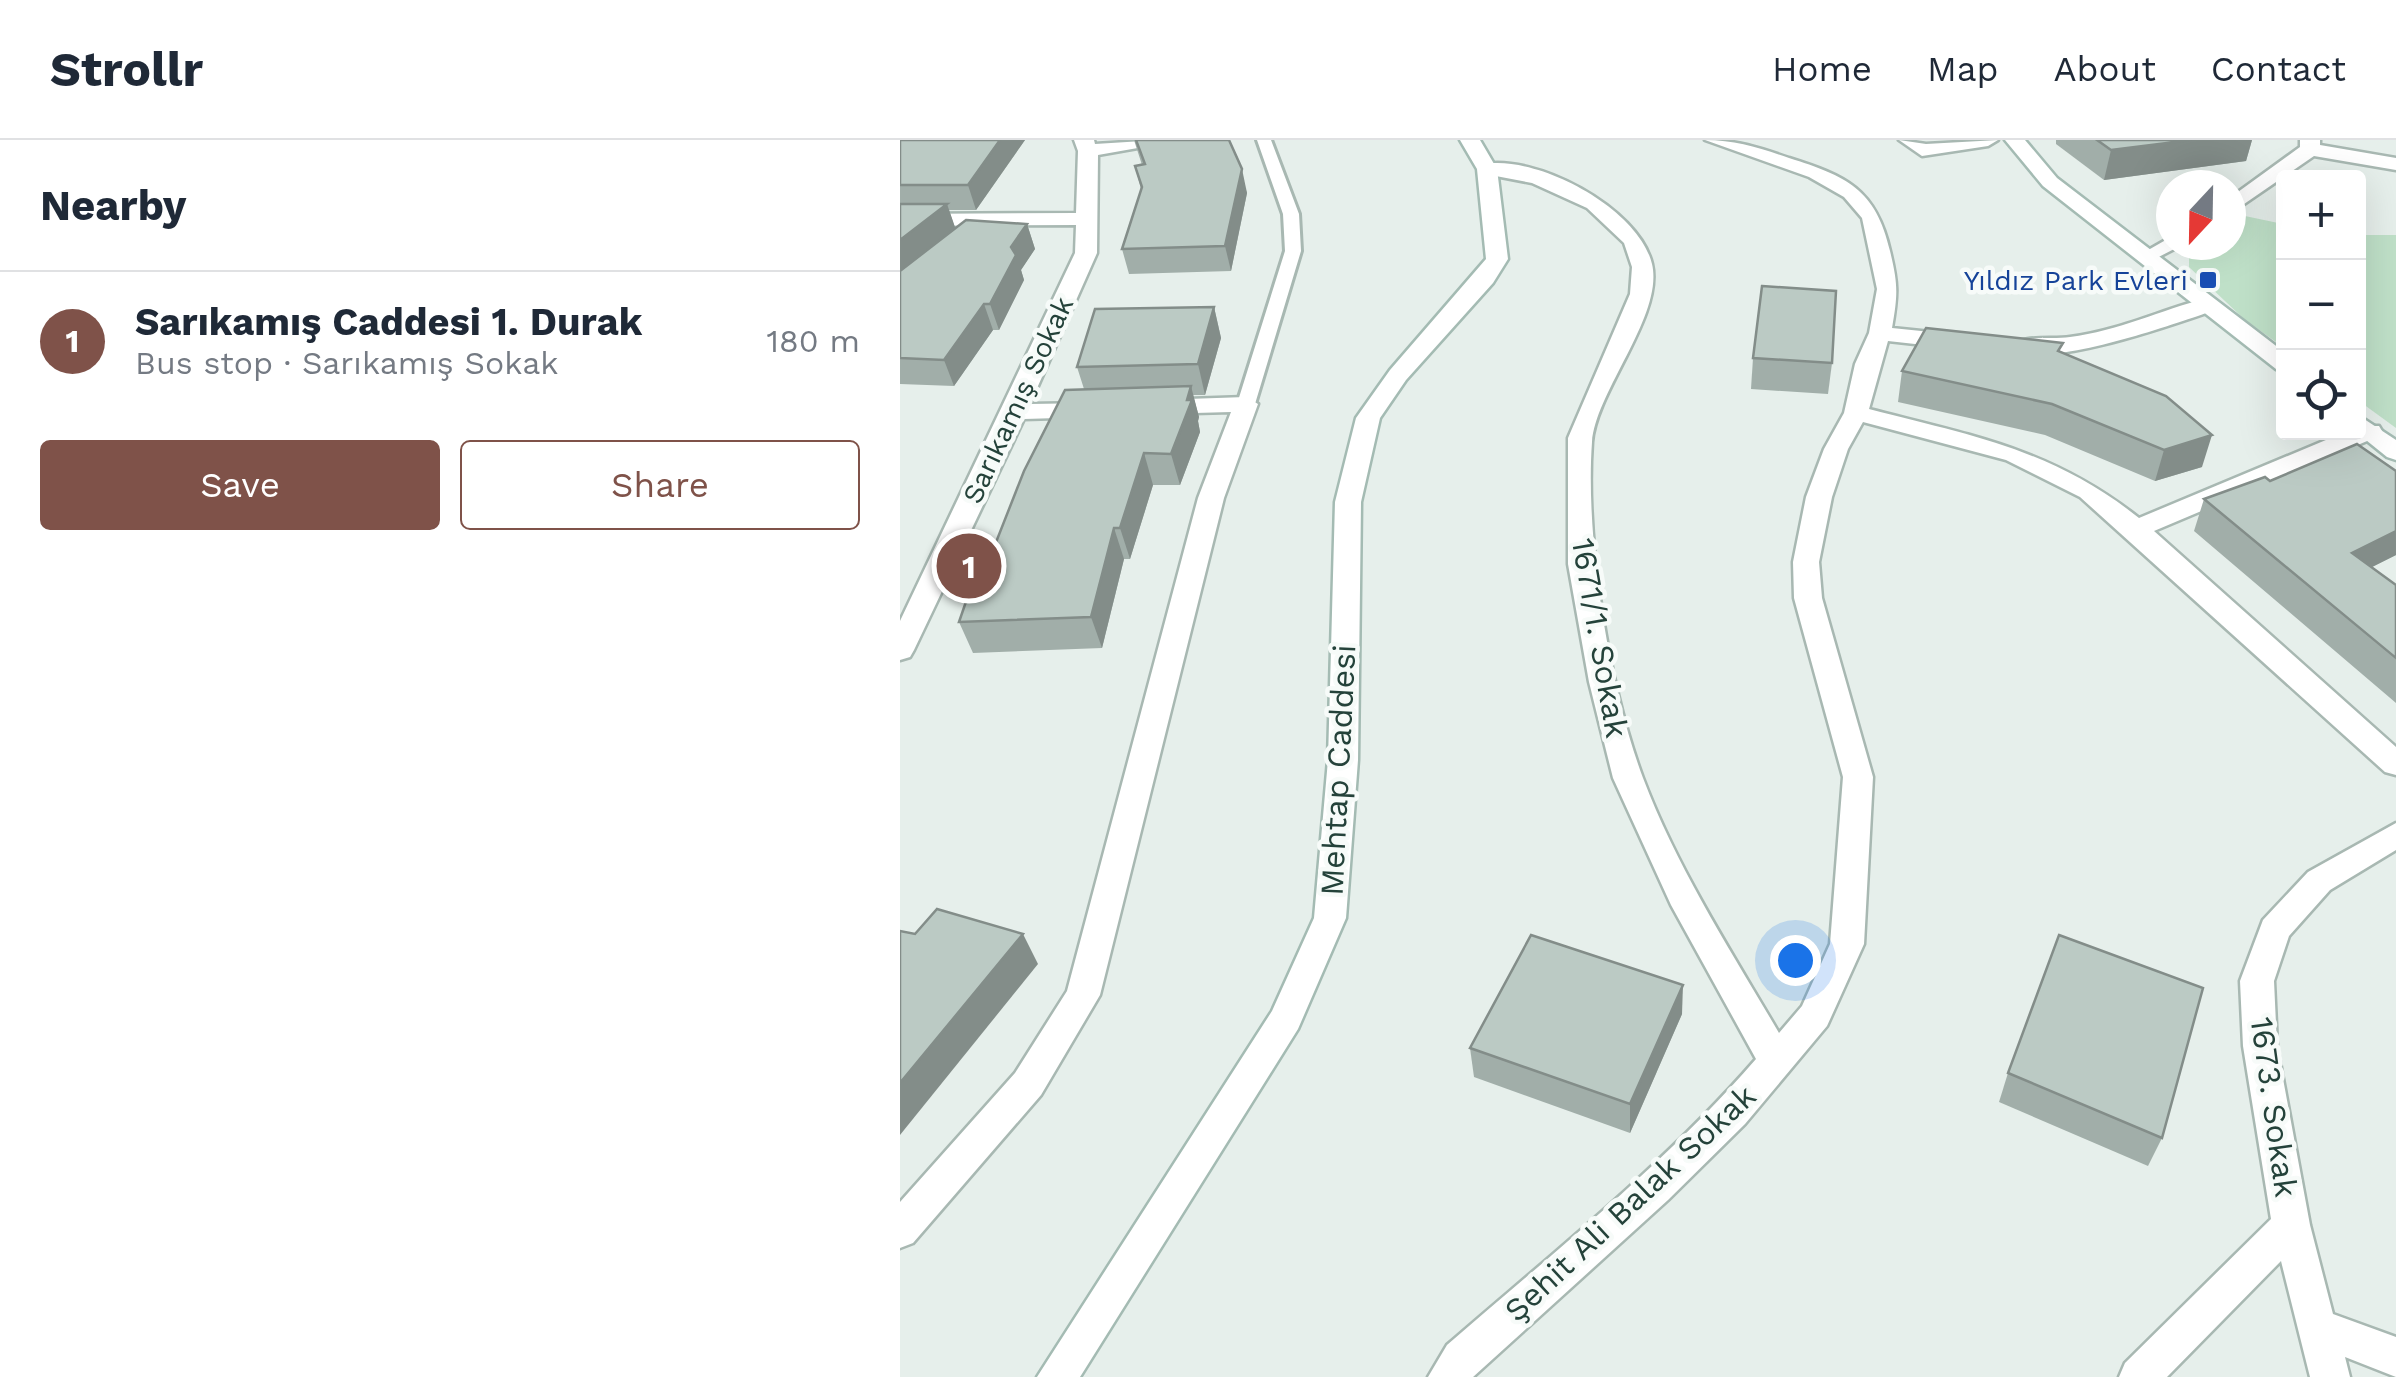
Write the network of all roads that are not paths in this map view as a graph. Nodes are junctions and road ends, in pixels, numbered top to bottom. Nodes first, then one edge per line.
1 (1149, 140) edge
2 (1264, 140) edge
3 (1470, 140) edge
4 (1716, 140) edge
5 (1909, 140) edge
6 (1988, 140) edge
7 (2016, 140) edge
8 (2310, 144) edge
9 (1086, 145) edge
10 (2396, 164) edge
11 (1487, 169) junction
12 (2246, 195) edge
13 (1088, 218) junction
14 (900, 220) edge
15 (987, 220) junction
16 (958, 243) edge
17 (2156, 252) edge
18 (2147, 257) junction
19 (2206, 306) junction
20 (1880, 333) junction
21 (2276, 358) edge
22 (1246, 404) junction
23 (1015, 412) junction
24 (1856, 413) junction
25 (2366, 428) edge
26 (2333, 440) edge
27 (2396, 452) edge
28 (2136, 529) junction
29 (902, 642) edge
30 (2396, 764) edge
31 (2396, 835) edge
32 (1777, 1063) junction
33 (2291, 1225) junction
34 (900, 1230) edge
35 (2316, 1327) junction
36 (2396, 1357) edge
37 (1057, 1377) edge
38 (1448, 1377) edge
39 (2139, 1377) edge
40 (2330, 1377) edge

1 - 9 street
2 - 22 lane
3 - 11 street, Mehtap Caddesi
4 - 20 street, Şehit Ali Balak Sokak
5 - 6 street
7 - 18 street
8 - 10 street
8 - 12 street
9 - 13 street, Sarıkamış Sokak
11 - 32 street, 1671/1. Sokak
11 - 37 street, Mehtap Caddesi
13 - 15 street
13 - 23 street, Sarıkamış Sokak
14 - 15 street
15 - 16 street
17 - 18 street
18 - 19 street
19 - 20 street
19 - 21 street
20 - 24 street, Şehit Ali Balak Sokak
22 - 23 street
22 - 34 street
23 - 29 street, Sarıkamış Sokak
24 - 28 street
24 - 32 street, Şehit Ali Balak Sokak
25 - 27 street
26 - 28 street
28 - 30 street
31 - 33 street, 1673. Sokak
32 - 38 street, Şehit Ali Balak Sokak
33 - 35 street, 1673. Sokak
33 - 39 street
35 - 36 street
35 - 40 street, 1673. Sokak

